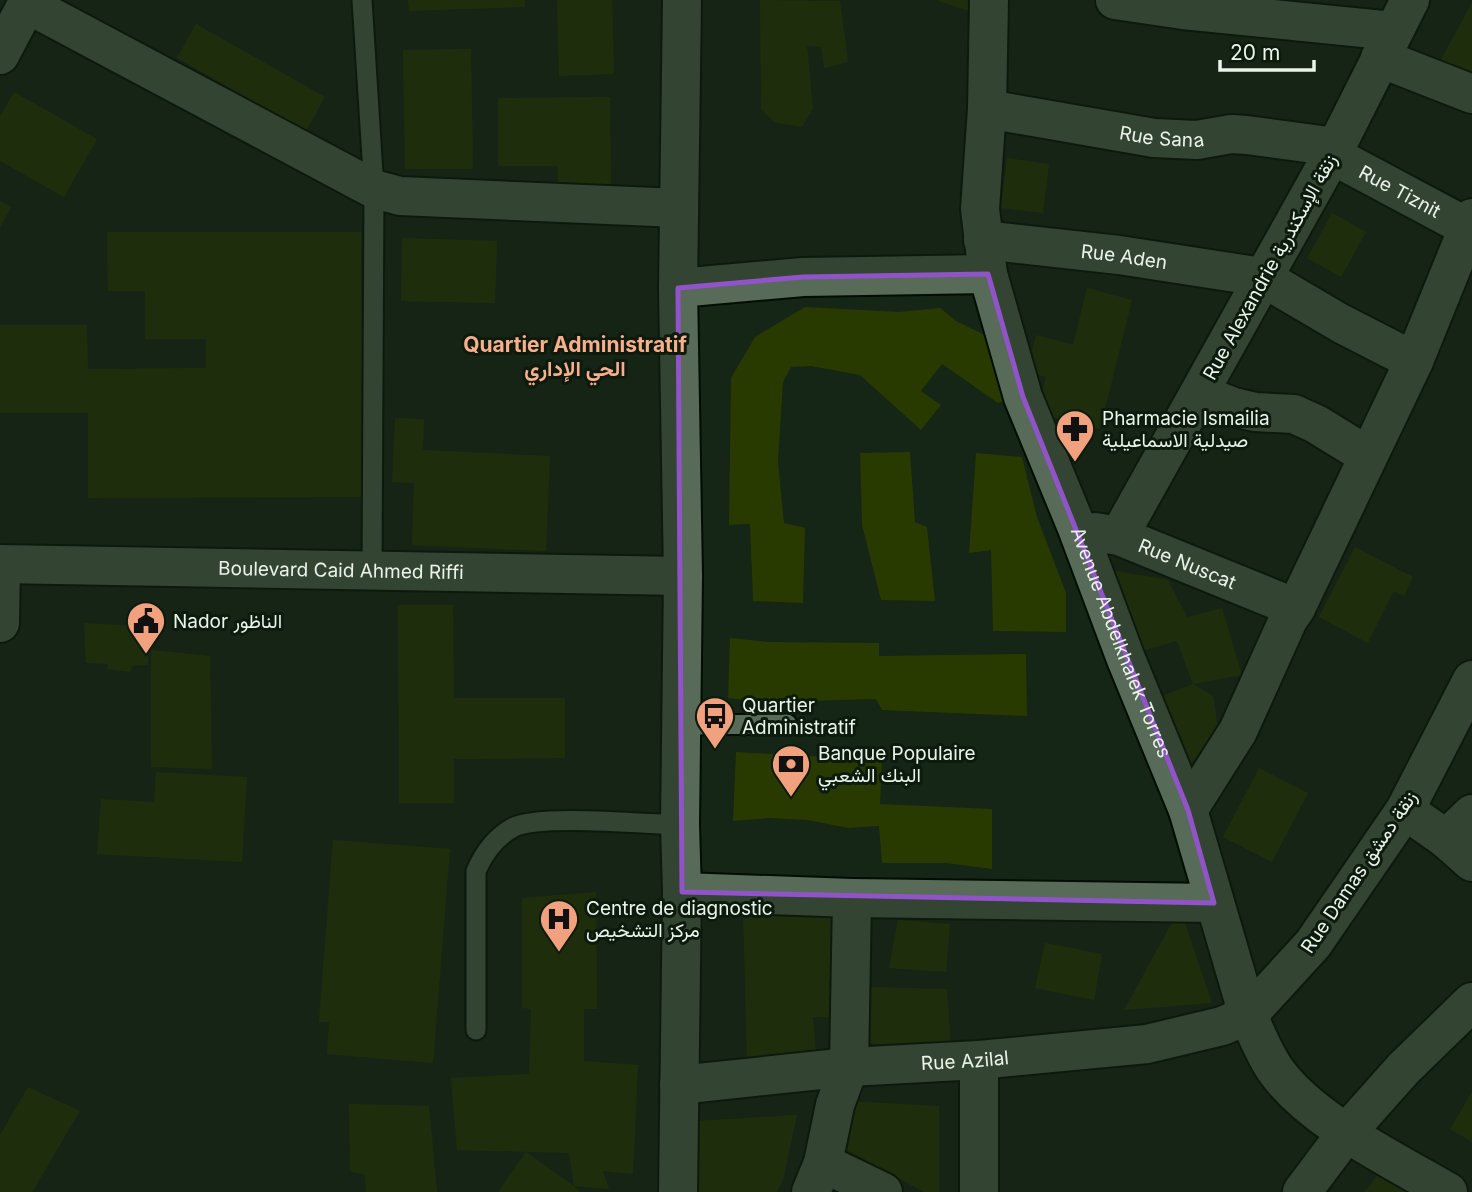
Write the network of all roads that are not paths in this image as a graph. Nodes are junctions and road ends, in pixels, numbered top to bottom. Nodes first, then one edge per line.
1 (362, 0) edge
2 (682, 0) edge
3 (989, 0) edge
4 (1115, 0) edge
5 (28, 2) edge
6 (1394, 30) edge
7 (0, 55) edge
8 (1472, 94) edge
9 (987, 109) junction
10 (1334, 151) junction
11 (374, 188) junction
12 (679, 208) junction
13 (1469, 223) edge
14 (986, 257) junction
15 (1262, 277) junction
16 (678, 288) junction
17 (1414, 361) junction
18 (1200, 394) junction
19 (1368, 457) junction
20 (1077, 528) junction
21 (1119, 536) junction
22 (1, 564) edge
23 (372, 570) junction
24 (683, 576) junction
25 (1296, 608) junction
26 (0, 623) edge
27 (1472, 680) edge
28 (786, 724) dead end
29 (681, 725) junction
30 (1188, 810) junction
31 (1405, 810) junction
32 (680, 825) junction
33 (1463, 839) edge
34 (682, 892) junction
35 (852, 898) junction
36 (1214, 903) junction
37 (1472, 1002) edge
38 (1248, 1015) junction
39 (476, 1030) dead end
40 (979, 1060) junction
41 (849, 1067) junction
42 (679, 1085) junction
43 (1347, 1132) junction
44 (817, 1178) edge
45 (678, 1192) edge
46 (883, 1192) edge
47 (979, 1192) edge
48 (1302, 1192) edge
49 (1448, 1192) edge

1 - 11 lane
2 - 12 street
3 - 9 street, Avenue Abdelkhalek Torres
4 - 6 street
5 - 7 street
5 - 11 street
6 - 8 street
6 - 10 street, Rue Alexandrie زنقة الإسكندرية
9 - 10 street, Rue Sana
9 - 14 street, Avenue Abdelkhalek Torres
10 - 13 street, Rue Tiznit
10 - 15 street, Rue Alexandrie زنقة الإسكندرية
11 - 12 street
11 - 23 lane
12 - 16 street
13 - 17 street
14 - 15 street, Rue Aden
14 - 16 street, Rue Aden
14 - 20 street, Avenue Abdelkhalek Torres
15 - 17 street
15 - 18 street, Rue Alexandrie زنقة الإسكندرية
16 - 24 street
17 - 19 street
18 - 19 street
18 - 21 street, Rue Alexandrie زنقة الإسكندرية
19 - 25 street
20 - 21 street, Rue Nuscat
20 - 30 street, Avenue Abdelkhalek Torres
21 - 25 street, Rue Nuscat
22 - 23 street, Boulevard Caid Ahmed Riffi
22 - 26 street
23 - 24 street, Boulevard Caid Ahmed Riffi
24 - 29 street
25 - 30 street
27 - 31 street, Rue Damas زنقة دمشق
28 - 29 lane
29 - 32 street
30 - 36 street, Avenue Abdelkhalek Torres
31 - 33 street
31 - 38 street, Rue Damas زنقة دمشق
32 - 34 street
32 - 39 lane
34 - 35 street
34 - 42 street
35 - 36 street
35 - 41 street
36 - 38 street, Avenue Abdelkhalek Torres
37 - 43 street
38 - 40 street, Rue Azilal
38 - 43 street, Avenue Abdelkhalek Torres
40 - 41 street, Rue Azilal
40 - 47 street
41 - 42 street, Rue Azilal
41 - 44 street
42 - 45 street
43 - 48 street
43 - 49 street, Avenue Abdelkhalek Torres
44 - 46 street

